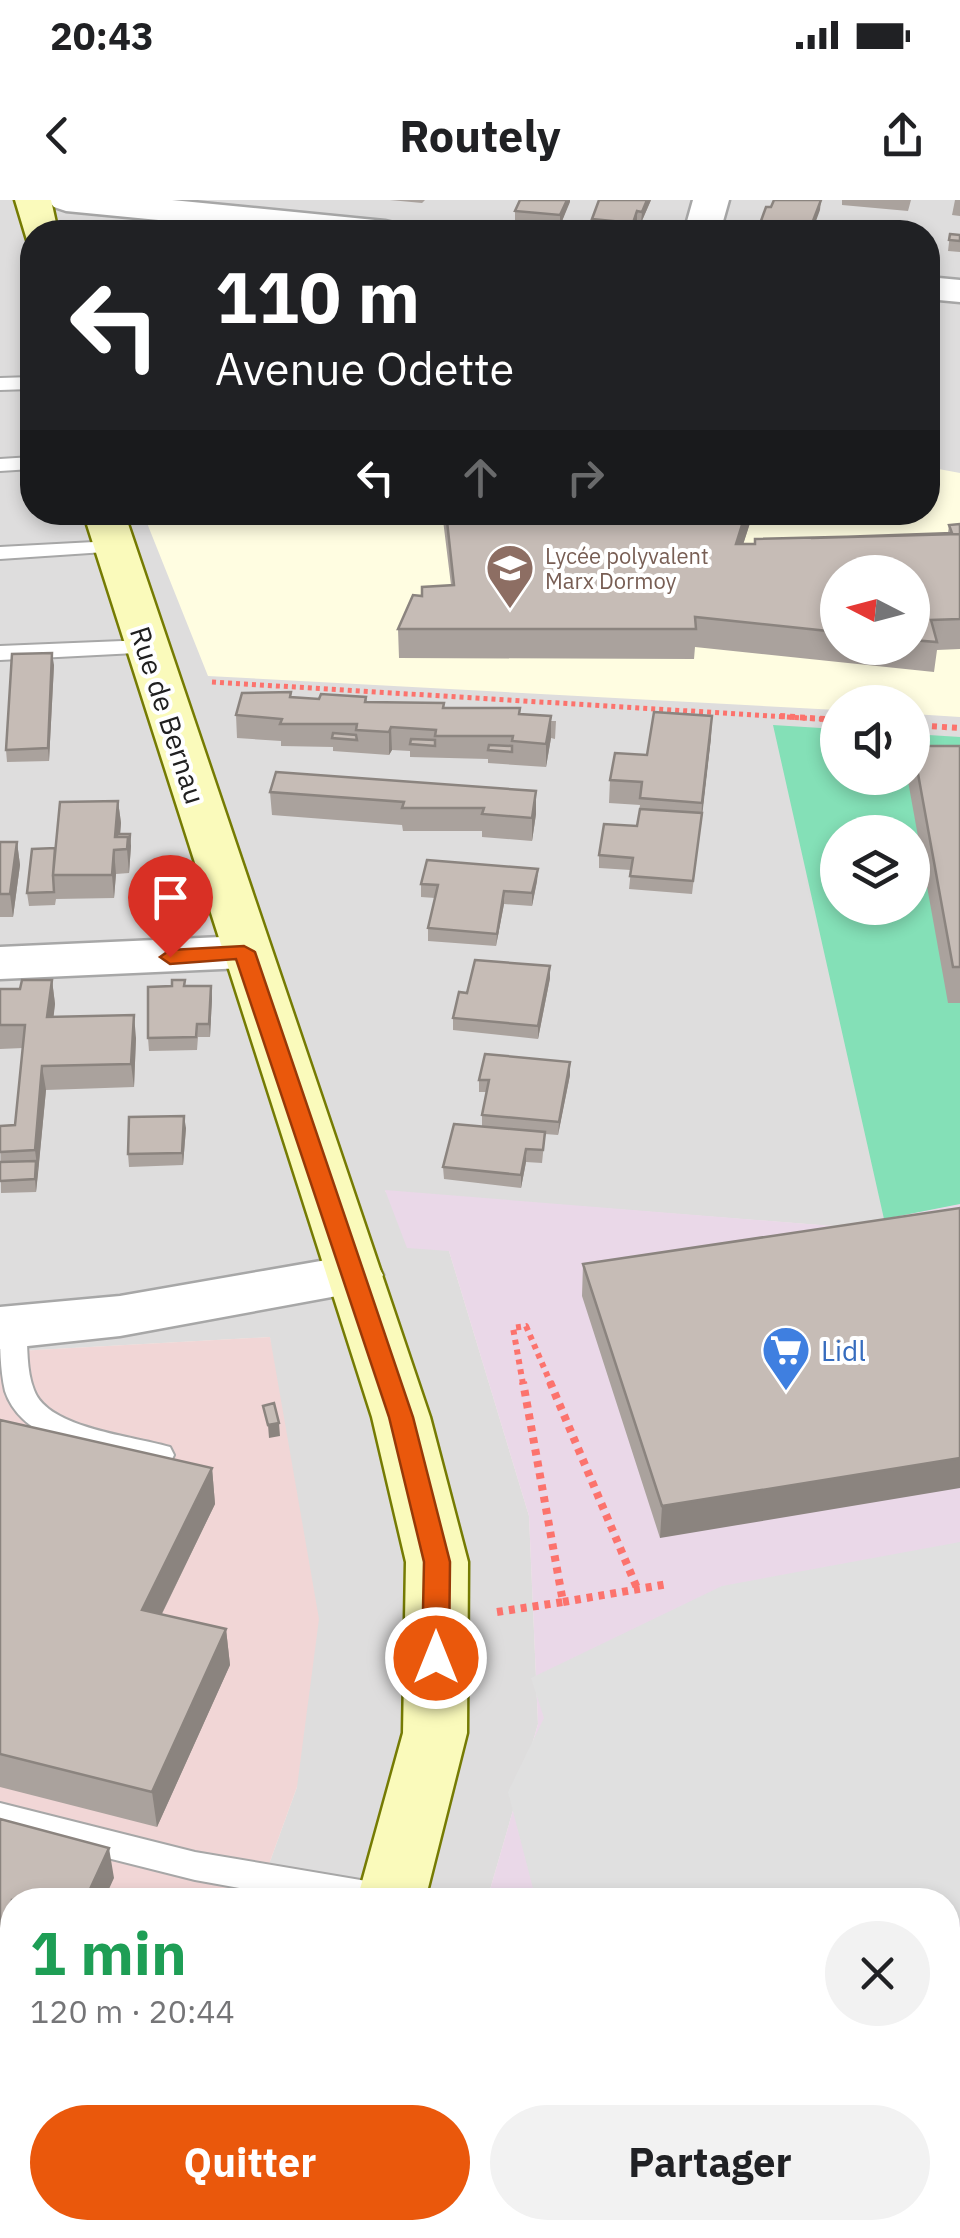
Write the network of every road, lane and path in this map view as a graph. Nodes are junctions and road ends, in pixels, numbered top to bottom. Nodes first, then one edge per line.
1 (66, 200) edge
2 (265, 220) edge
3 (108, 530) edge
4 (0, 553) edge
5 (0, 654) edge
6 (154, 663) junction
7 (820, 718) edge
8 (930, 726) edge
9 (960, 728) edge
10 (244, 952) junction
11 (0, 963) edge
12 (356, 1275) junction
13 (6, 1327) edge
14 (159, 1455) edge
15 (668, 1584) dead end
16 (637, 1588) junction
17 (562, 1602) junction
18 (436, 1620) junction
19 (0, 1817) edge
20 (322, 1888) edge
21 (394, 1888) edge

1 - 2 street
3 - 4 lane
3 - 6 street, Rue de Bernau
5 - 6 lane
6 - 7 path
6 - 10 street, Rue de Bernau
8 - 9 path
10 - 11 street
10 - 12 street, Rue de Bernau
12 - 13 street
12 - 18 street, Rue de Bernau
13 - 14 lane
15 - 16 path
16 - 17 path
16 - 17 path
17 - 18 path
18 - 21 street, Rue de Bernau
19 - 20 lane

